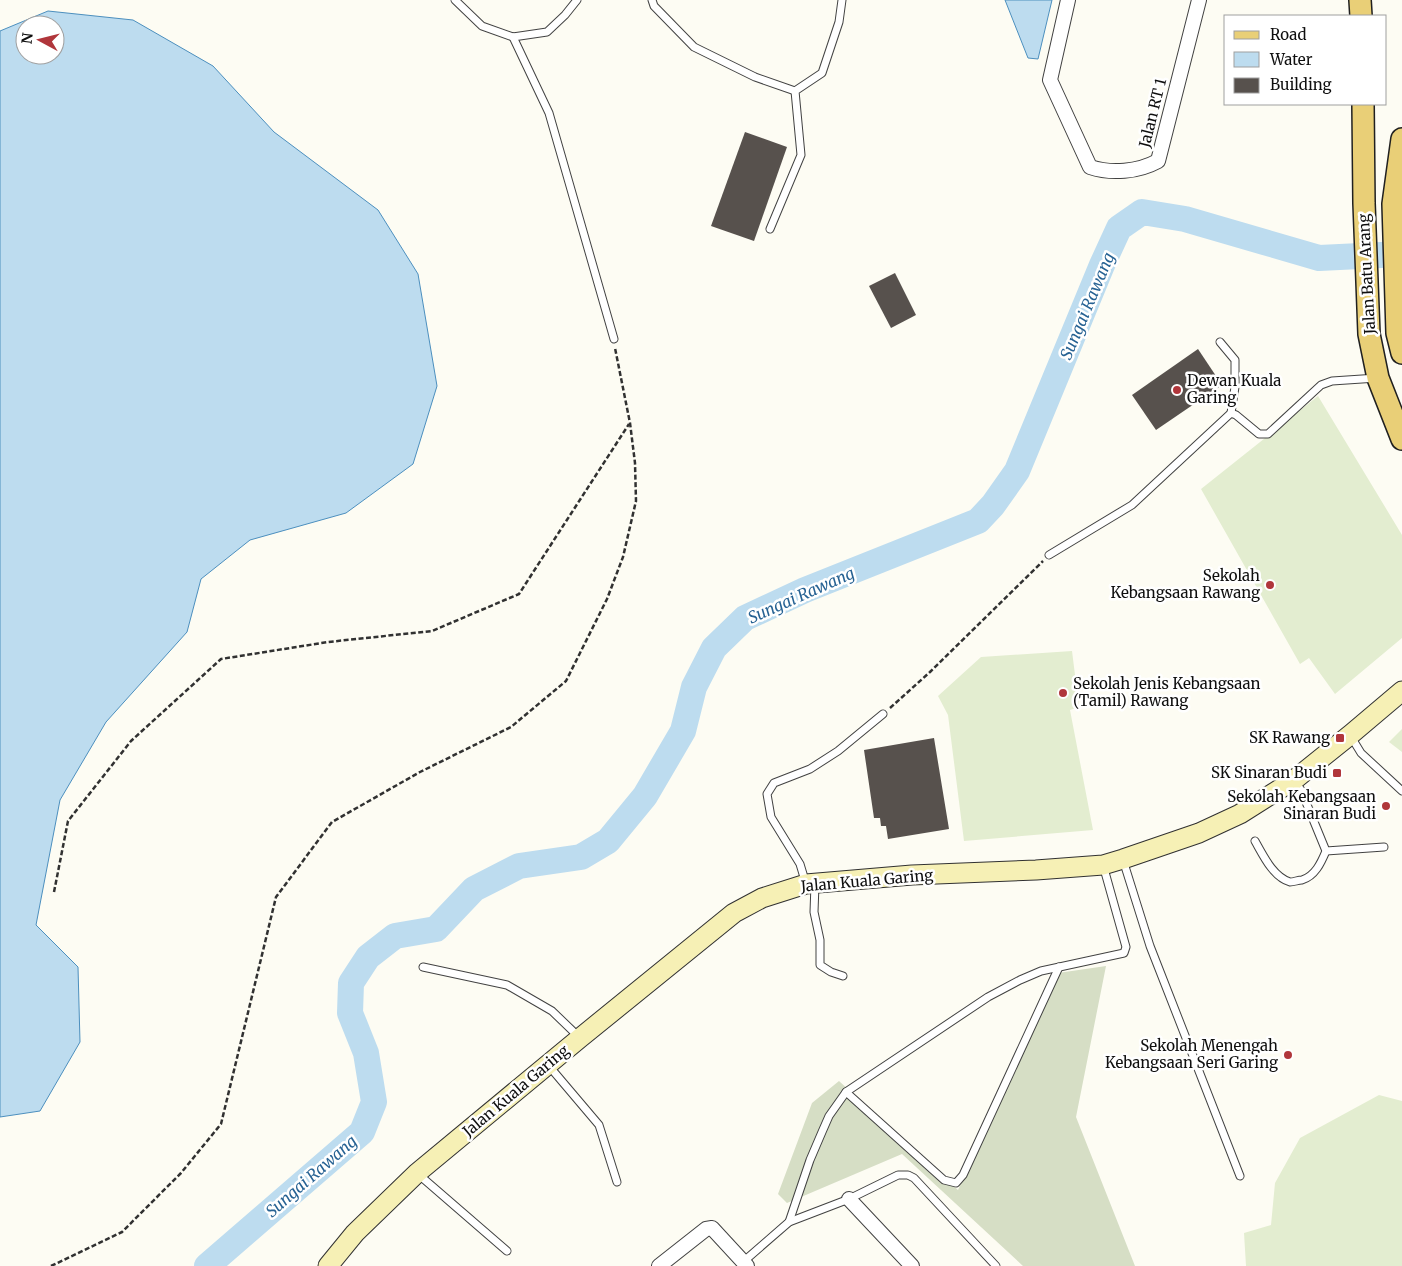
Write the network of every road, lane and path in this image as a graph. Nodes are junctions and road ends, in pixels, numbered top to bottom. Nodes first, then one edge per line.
1 (455, 0) edge
2 (577, 0) edge
3 (652, 0) edge
4 (842, 0) edge
5 (1068, 0) edge
6 (1199, 0) edge
7 (1360, 0) edge
8 (1361, 15) edge
9 (513, 37) junction
10 (795, 91) junction
11 (1363, 105) edge
12 (1402, 139) edge
13 (770, 230) dead end
14 (614, 339) joint
15 (1220, 342) dead end
16 (1402, 353) edge
17 (1378, 378) junction
18 (1231, 413) junction
19 (630, 423) junction
20 (1402, 439) edge
21 (1049, 555) joint
22 (1402, 691) edge
23 (883, 714) joint
24 (1350, 735) junction
25 (1294, 780) junction
26 (1402, 791) edge
27 (1255, 841) dead end
28 (1384, 847) dead end
29 (1326, 851) junction
30 (1122, 859) junction
31 (1103, 865) junction
32 (810, 884) junction
33 (54, 892) dead end
34 (422, 966) dead end
35 (1059, 967) junction
36 (843, 976) dead end
37 (580, 1038) junction
38 (548, 1064) junction
39 (846, 1092) junction
40 (418, 1173) junction
41 (1240, 1176) dead end
42 (617, 1182) dead end
43 (849, 1199) junction
44 (789, 1222) junction
45 (507, 1251) dead end
46 (745, 1264) edge
47 (51, 1266) edge
48 (328, 1266) edge
49 (659, 1266) edge
50 (912, 1266) edge
51 (996, 1266) edge

1 - 9 lane
2 - 9 lane
3 - 10 lane
4 - 10 lane
5 - 6 street, Jalan RT 1
7 - 8 main road
9 - 14 lane
10 - 13 lane
11 - 17 main road, Jalan Batu Arang
12 - 16 main road, Jalan Batu Arang
14 - 19 path
15 - 18 lane
17 - 18 lane
17 - 20 main road, Jalan Batu Arang
18 - 21 lane
19 - 33 path
19 - 47 path
21 - 23 path
22 - 24 street, Jalan Kuala Garing
23 - 32 lane
24 - 25 street, Jalan Kuala Garing
24 - 26 lane
25 - 29 lane
25 - 30 street, Jalan Kuala Garing
27 - 29 lane
28 - 29 lane
30 - 31 street, Jalan Kuala Garing
30 - 41 lane
31 - 32 street, Jalan Kuala Garing
31 - 35 lane
32 - 36 lane
32 - 37 street, Jalan Kuala Garing
34 - 37 lane
35 - 39 lane
35 - 39 lane
37 - 38 street, Jalan Kuala Garing
38 - 40 street, Jalan Kuala Garing
38 - 42 lane
39 - 44 lane
40 - 45 lane
40 - 48 street, Jalan Kuala Garing
43 - 44 lane
43 - 50 street
43 - 51 lane
44 - 46 lane
46 - 49 street

